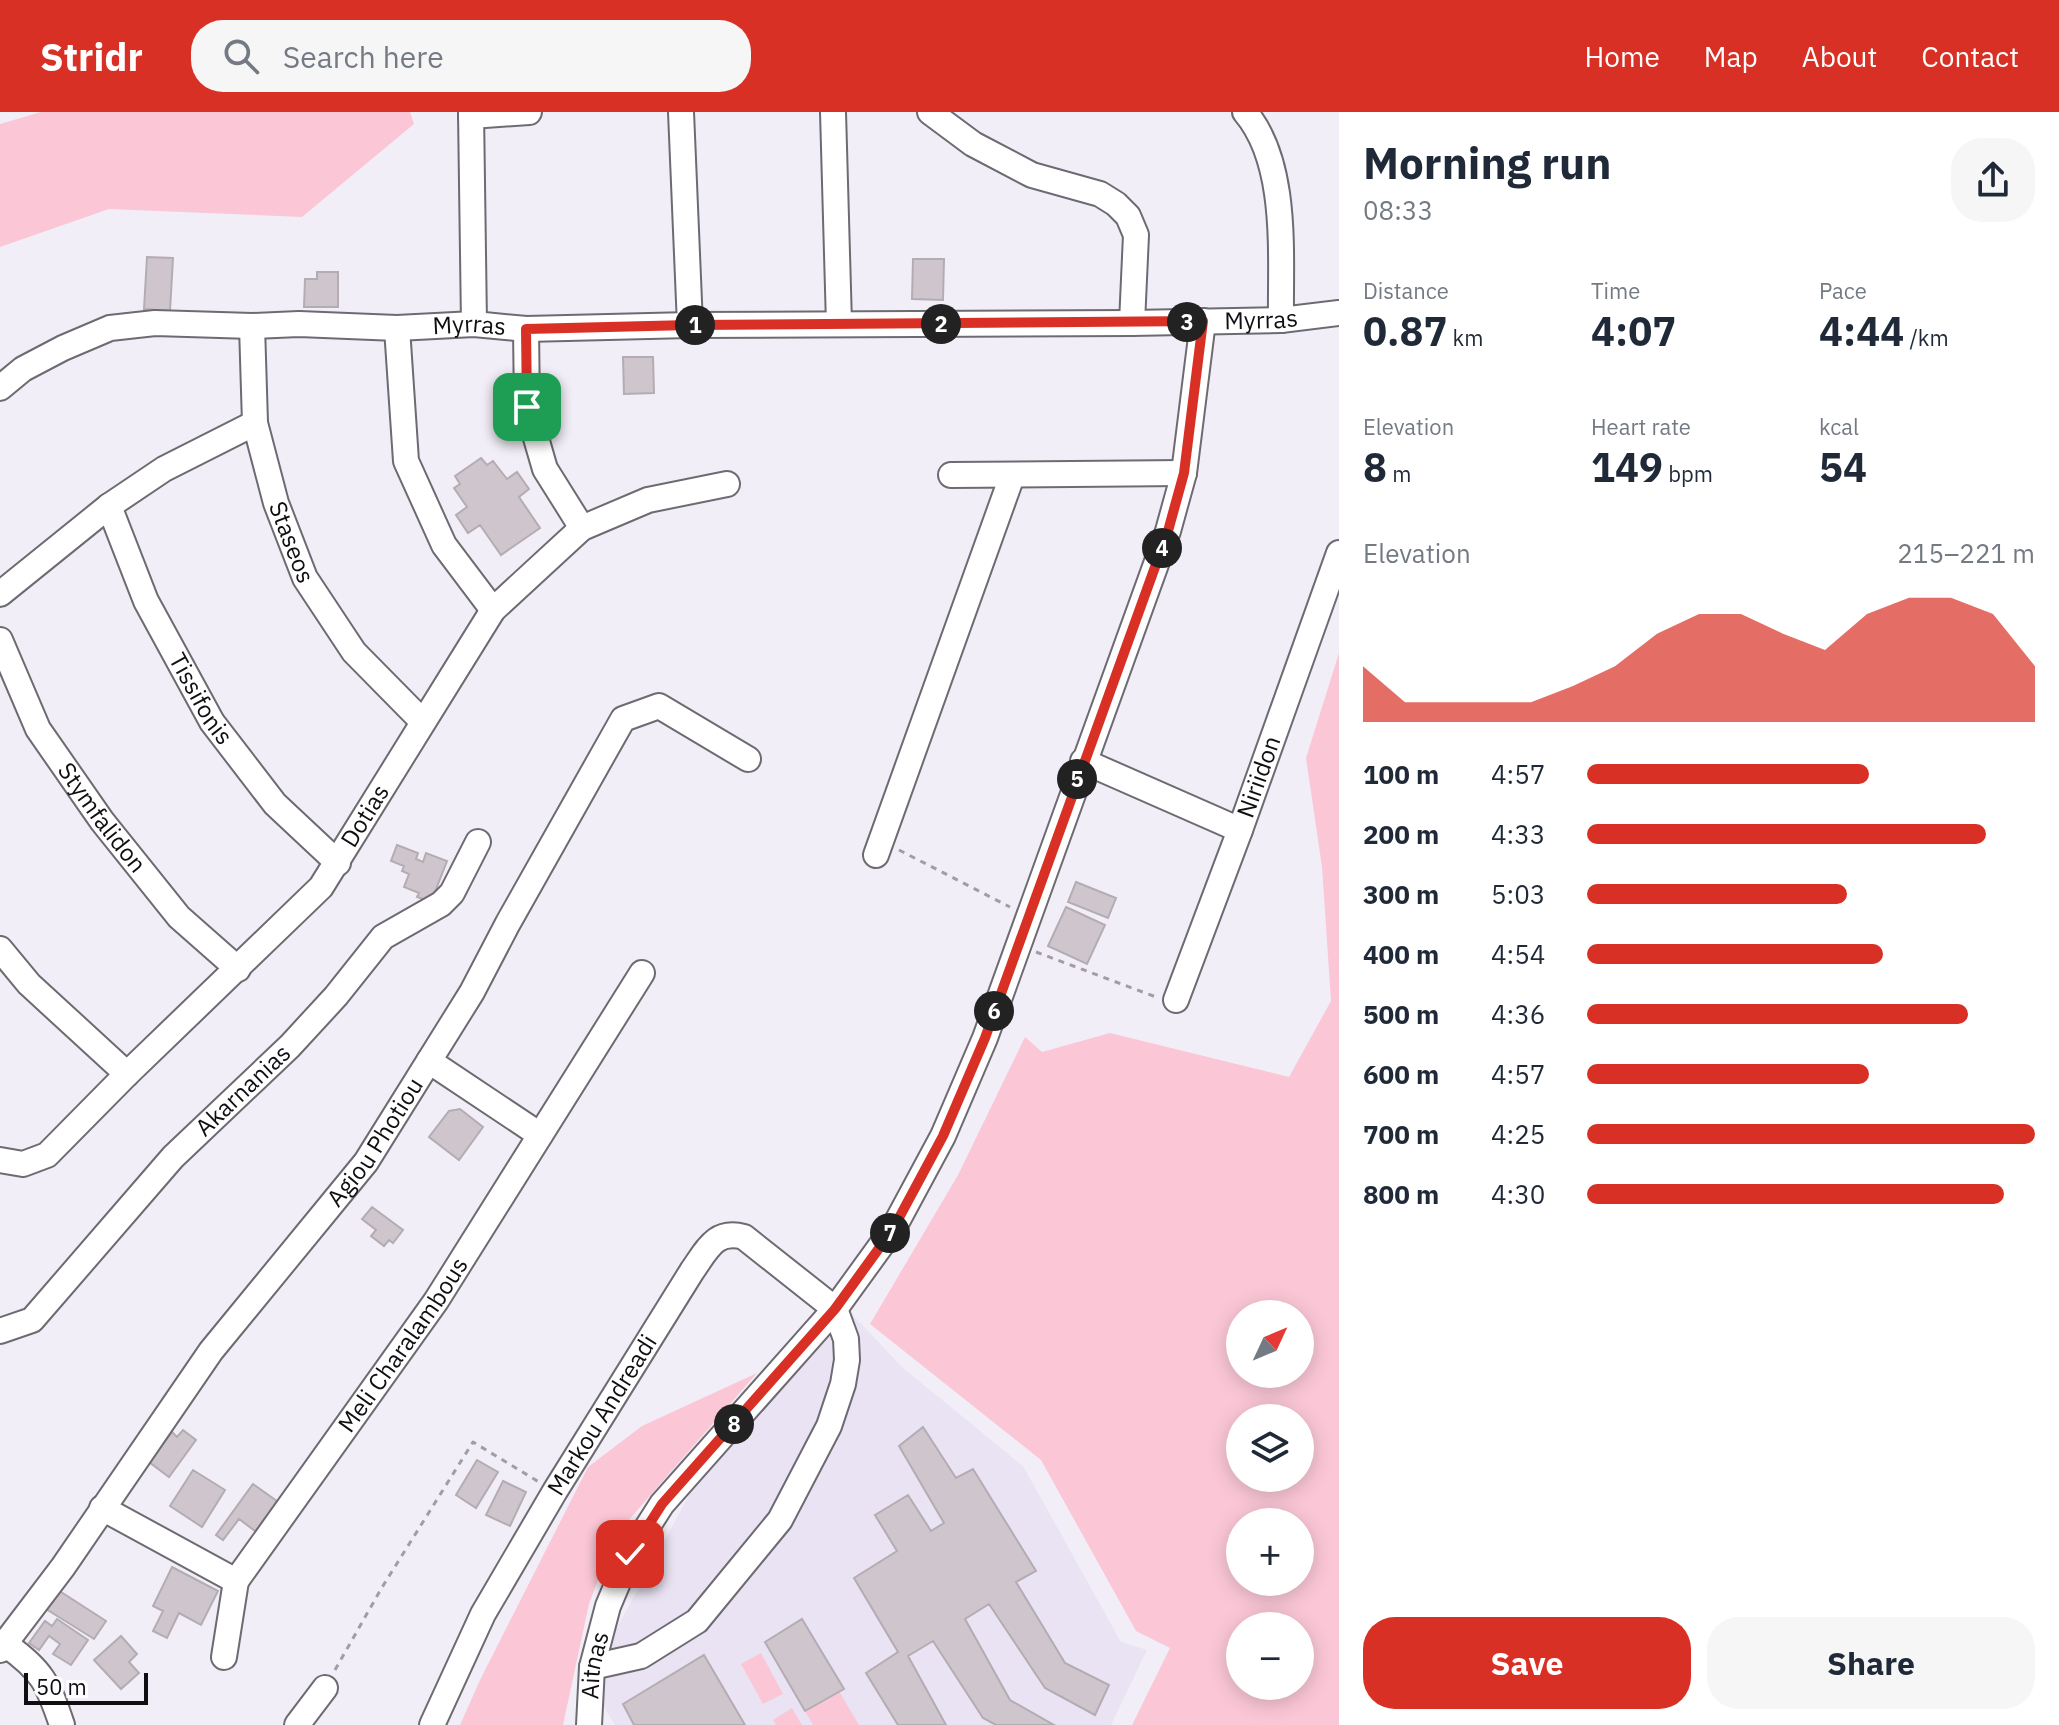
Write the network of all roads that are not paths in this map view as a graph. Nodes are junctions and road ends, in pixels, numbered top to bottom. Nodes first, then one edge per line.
1 (529, 112) edge
2 (681, 112) edge
3 (833, 112) edge
4 (930, 112) edge
5 (1245, 112) edge
6 (471, 114) edge
7 (1339, 313) edge
8 (1281, 320) junction
9 (1203, 321) junction
10 (1132, 323) junction
11 (474, 324) junction
12 (839, 324) junction
13 (690, 325) junction
14 (252, 326) junction
15 (397, 328) junction
16 (526, 329) junction
17 (0, 388) edge
18 (255, 423) junction
19 (1184, 473) junction
20 (951, 475) dead end
21 (1012, 476) junction
22 (727, 484) dead end
23 (109, 506) junction
24 (582, 528) junction
25 (1339, 553) edge
26 (0, 594) edge
27 (493, 610) junction
28 (0, 640) edge
29 (422, 721) junction
30 (748, 759) dead end
31 (1083, 761) junction
32 (1240, 830) junction
33 (478, 842) dead end
34 (879, 848) road end
35 (338, 863) junction
36 (0, 949) edge
37 (238, 969) junction
38 (642, 973) dead end
39 (1176, 1000) road end
40 (429, 1061) junction
41 (127, 1074) junction
42 (540, 1135) junction
43 (0, 1160) edge
44 (835, 1309) junction
45 (0, 1331) edge
46 (102, 1508) junction
47 (236, 1581) junction
48 (2, 1647) edge
49 (224, 1657) dead end
50 (592, 1667) junction
51 (325, 1688) road end
52 (62, 1725) edge
53 (297, 1725) edge
54 (432, 1725) edge
55 (589, 1725) edge

1 - 6 street
2 - 13 street
3 - 12 street
4 - 10 street
5 - 8 street
6 - 11 street
7 - 8 street, Myrras
8 - 9 street, Myrras
9 - 10 street, Myrras
9 - 19 street, Aitnas
10 - 12 street, Myrras
11 - 15 street, Myrras
11 - 16 street, Myrras
12 - 13 street, Myrras
13 - 16 street, Myrras
14 - 15 street, Myrras
14 - 17 street, Myrras
14 - 18 street, Staseos
15 - 27 street
16 - 24 street
18 - 23 street
18 - 29 street, Staseos
19 - 21 street
19 - 31 street, Aitnas
20 - 21 street
21 - 34 street
22 - 24 street, Dotias
23 - 26 street
23 - 35 street, Tissifonis
24 - 27 street, Dotias
25 - 32 street, Niriidon
27 - 29 street, Dotias
28 - 37 street, Stymfalidon
29 - 35 street, Dotias
30 - 40 street, Agiou Photiou
31 - 32 street
31 - 44 street, Aitnas
32 - 39 street, Niriidon
33 - 45 street, Akarnanias
35 - 37 street, Dotias
36 - 41 street
37 - 41 street, Dotias
38 - 42 street, Meli Charalambous
40 - 42 street
40 - 46 street, Agiou Photiou
41 - 43 street, Dotias
42 - 47 street, Meli Charalambous
44 - 50 street, Aitnas
44 - 50 street
44 - 54 street, Markou Andreadi
46 - 47 street
46 - 48 street, Agiou Photiou
47 - 49 street
48 - 52 street
50 - 55 street, Aitnas
51 - 53 street

